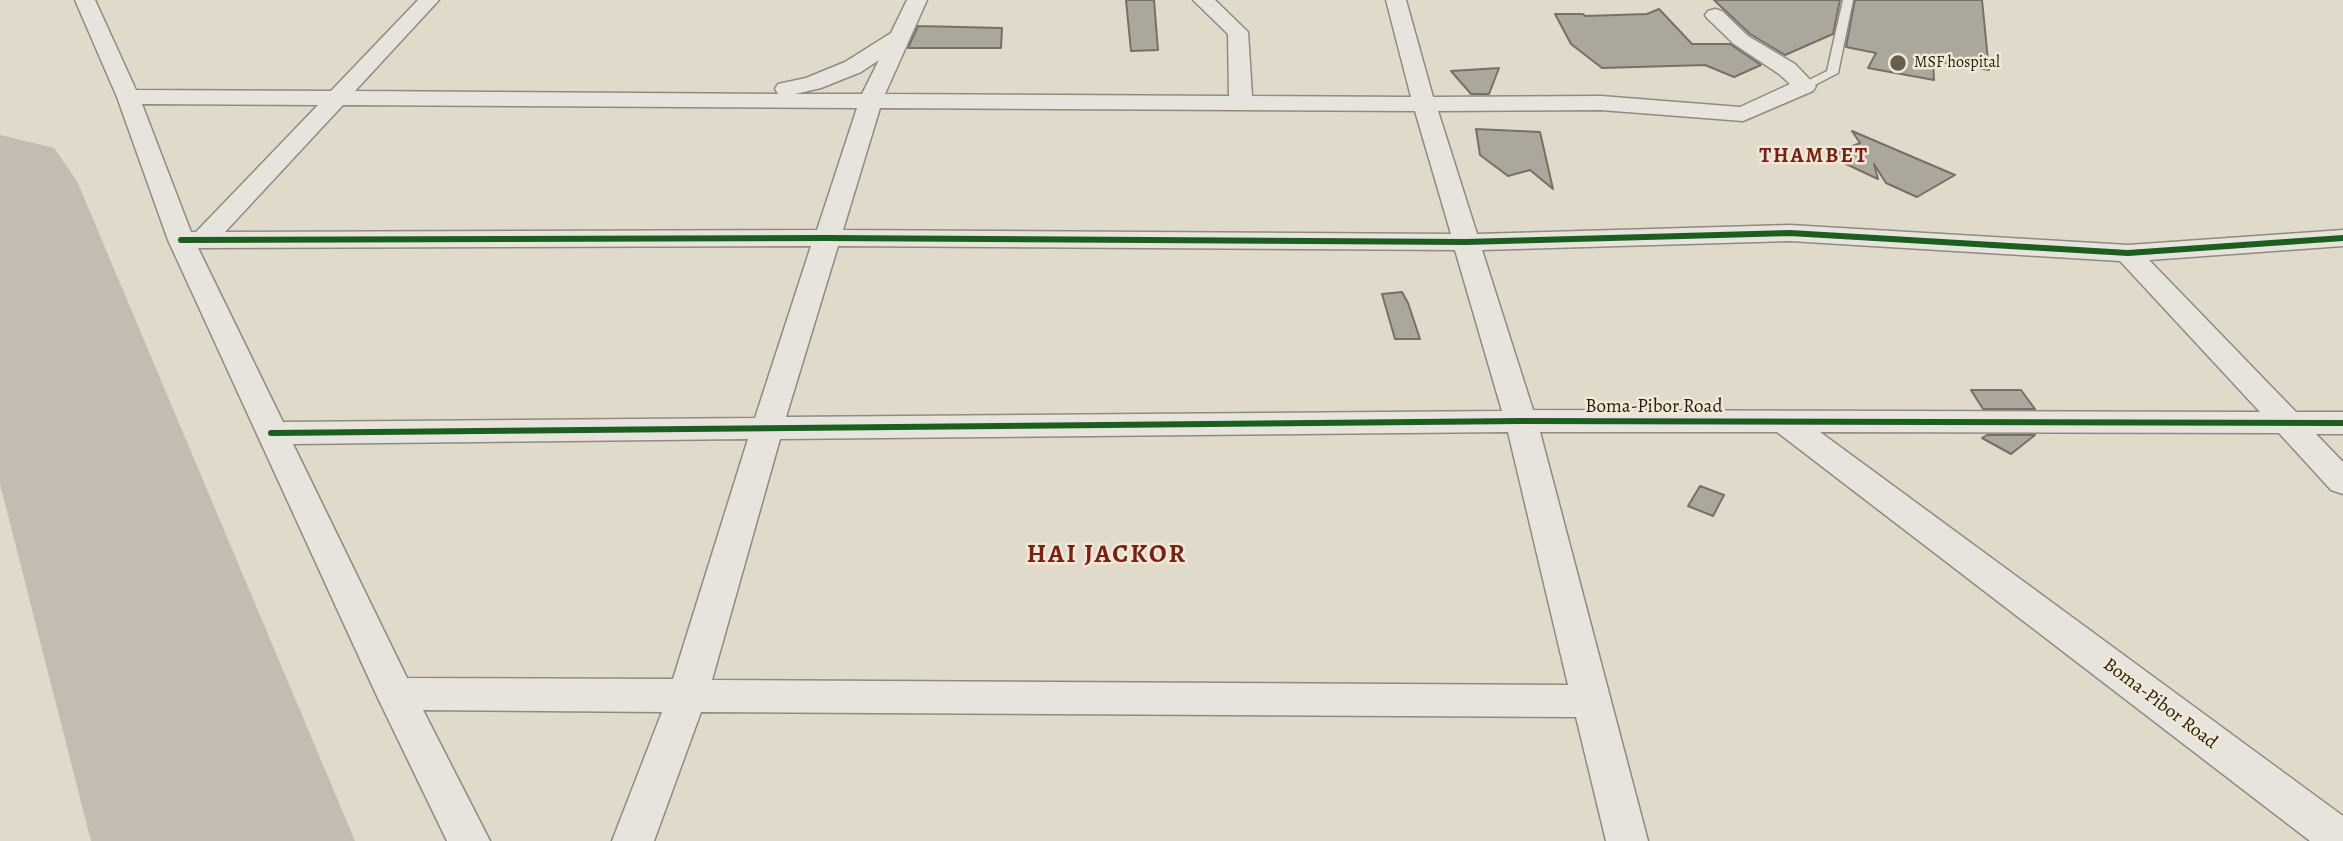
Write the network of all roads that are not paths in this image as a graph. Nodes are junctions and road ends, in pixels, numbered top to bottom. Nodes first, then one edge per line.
1 (85, 0) edge
2 (429, 0) edge
3 (917, 0) edge
4 (1203, 0) edge
5 (1396, 0) edge
6 (1848, 0) edge
7 (1715, 15) dead end
8 (901, 36) junction
9 (1805, 86) junction
10 (128, 97) junction
11 (337, 98) junction
12 (737, 99) junction
13 (871, 100) junction
14 (1241, 102) junction
15 (1424, 104) junction
16 (828, 238) junction
17 (2343, 238) edge
18 (192, 240) junction
19 (1466, 242) junction
20 (2128, 253) junction
21 (1521, 421) junction
22 (1786, 423) junction
23 (2287, 423) junction
24 (2343, 423) edge
25 (767, 429) junction
26 (271, 433) junction
27 (2343, 482) edge
28 (395, 694) junction
29 (688, 694) junction
30 (1592, 701) junction
31 (468, 841) edge
32 (633, 841) edge
33 (1627, 841) edge
34 (2343, 841) edge

1 - 10 street
2 - 11 street
3 - 8 street
4 - 14 street
5 - 15 street
6 - 9 lane
7 - 9 street
8 - 12 street
8 - 13 street
9 - 15 street
10 - 11 street
10 - 18 street
11 - 12 street
11 - 18 street
12 - 13 street
13 - 14 street
13 - 16 street
14 - 15 street
15 - 19 street
16 - 18 street
16 - 19 street
16 - 25 street
17 - 20 street
18 - 26 street
19 - 20 street
19 - 21 street
20 - 23 street
21 - 22 street, Boma-Pibor Road
21 - 25 street, Boma-Pibor Road
21 - 30 street
22 - 23 street
22 - 34 street, Boma-Pibor Road
23 - 24 street
23 - 27 street
25 - 26 street, Boma-Pibor Road
25 - 29 street
26 - 28 street
28 - 29 street
28 - 31 street
29 - 30 street
29 - 32 street
30 - 33 street

